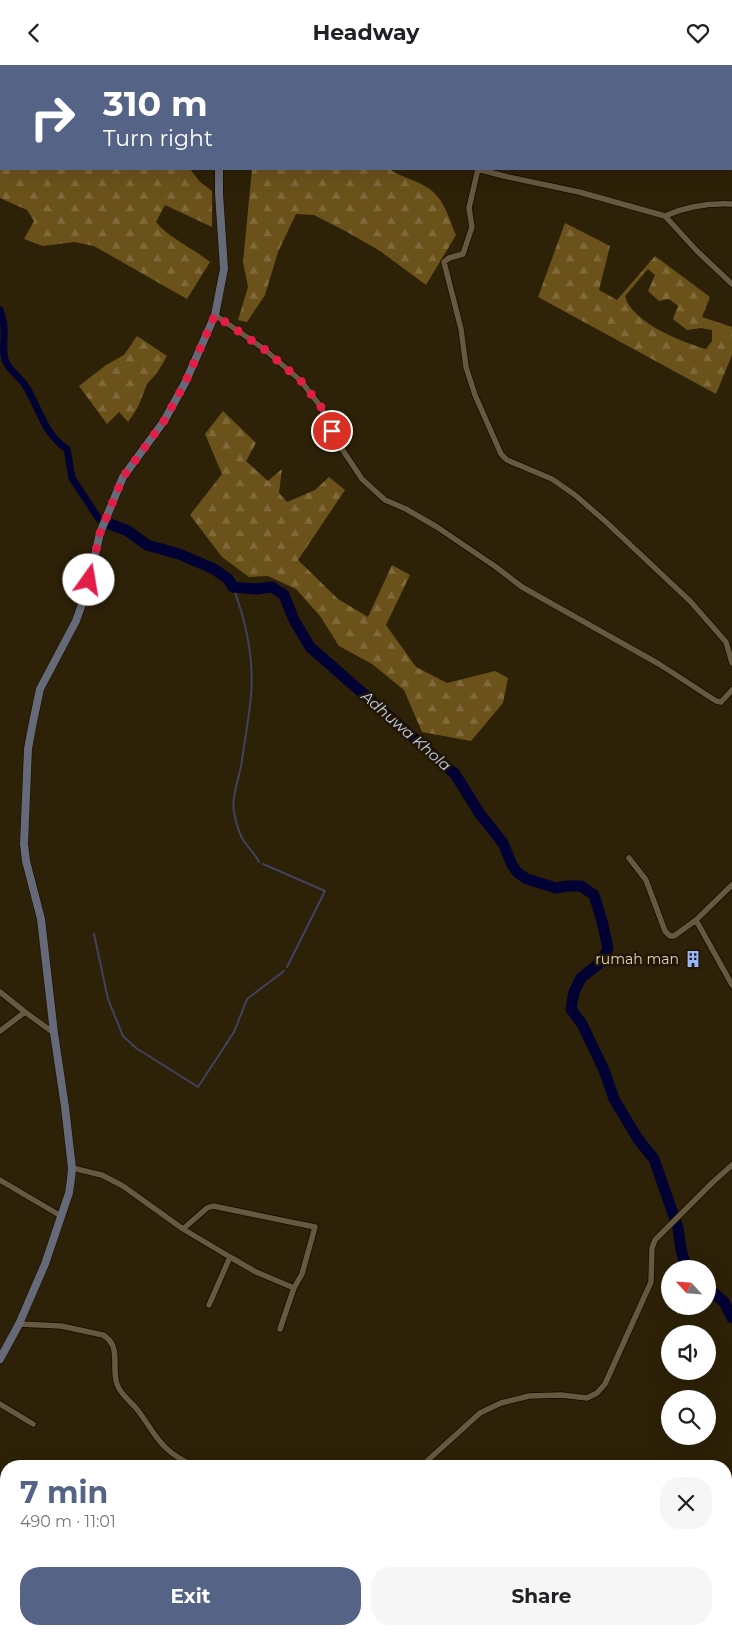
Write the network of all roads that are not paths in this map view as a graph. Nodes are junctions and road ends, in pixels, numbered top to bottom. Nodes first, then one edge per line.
1 (219, 170) edge
2 (477, 170) edge
3 (481, 170) edge
4 (732, 204) edge
5 (666, 217) junction
6 (732, 284) edge
7 (215, 315) junction
8 (732, 663) edge
9 (732, 690) edge
10 (629, 858) dead end
11 (732, 885) edge
12 (696, 920) junction
13 (732, 985) edge
14 (0, 992) edge
15 (24, 1013) junction
16 (0, 1031) edge
17 (54, 1033) junction
18 (732, 1165) edge
19 (72, 1169) junction
20 (0, 1181) edge
21 (61, 1216) junction
22 (184, 1229) junction
23 (230, 1257) junction
24 (294, 1288) junction
25 (209, 1305) dead end
26 (19, 1324) junction
27 (280, 1329) dead end
28 (0, 1359) edge
29 (0, 1404) edge
30 (32, 1424) dead end
31 (182, 1460) edge
32 (428, 1460) edge

1 - 7 street
2 - 8 street
3 - 5 street
4 - 5 street
5 - 6 street
7 - 9 street
7 - 17 street
10 - 12 street
11 - 12 street
12 - 13 street
14 - 15 street
15 - 16 street
15 - 17 street
17 - 19 street
18 - 32 street
19 - 21 street
19 - 22 street
20 - 21 street
21 - 26 street
22 - 23 street
22 - 24 street
23 - 24 street
23 - 25 street
24 - 27 street
26 - 28 street
26 - 31 street
29 - 30 street

